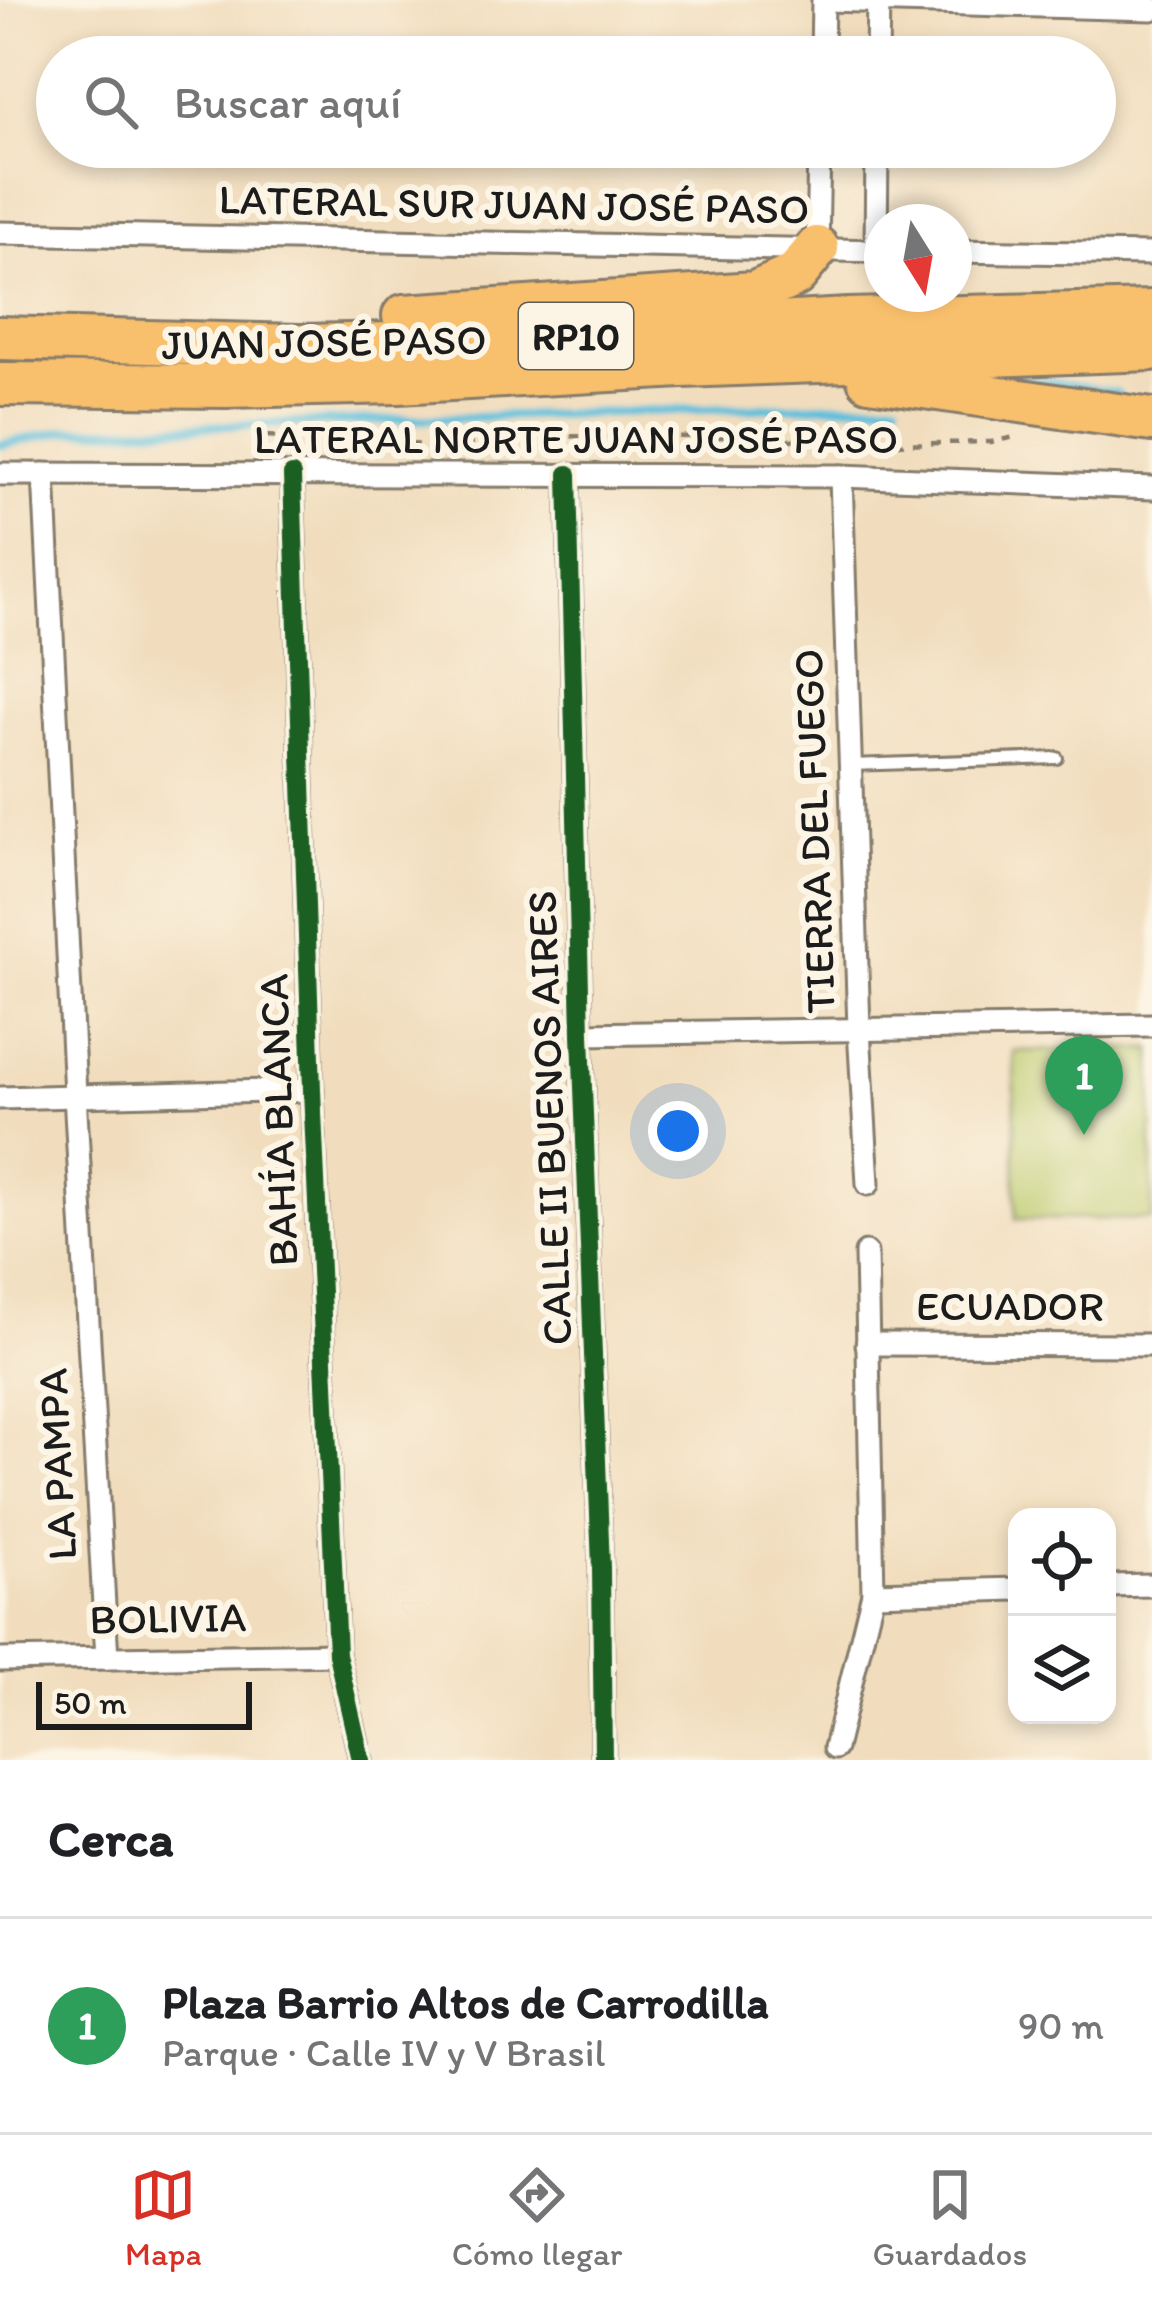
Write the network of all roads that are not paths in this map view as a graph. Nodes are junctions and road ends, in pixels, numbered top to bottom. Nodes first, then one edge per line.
1 (825, 0) edge
2 (878, 1) edge
3 (1152, 9) edge
4 (823, 36) edge
5 (878, 36) edge
6 (819, 168) edge
7 (877, 168) edge
8 (878, 204) edge
9 (0, 232) edge
10 (817, 248) junction
11 (864, 250) edge
12 (972, 251) edge
13 (1152, 254) edge
14 (1152, 312) edge
15 (0, 338) edge
16 (154, 344) junction
17 (1152, 349) edge
18 (682, 366) junction
19 (0, 387) edge
20 (1152, 420) edge
21 (0, 474) edge
22 (44, 474) junction
23 (568, 474) junction
24 (292, 475) junction
25 (841, 476) junction
26 (1152, 488) edge
27 (1057, 758) dead end
28 (850, 765) junction
29 (1152, 1025) edge
30 (859, 1029) junction
31 (580, 1034) junction
32 (312, 1090) junction
33 (75, 1094) junction
34 (0, 1098) edge
35 (868, 1184) dead end
36 (866, 1252) dead end
37 (867, 1344) junction
38 (1152, 1345) edge
39 (1152, 1585) edge
40 (1116, 1586) edge
41 (1008, 1589) edge
42 (873, 1593) junction
43 (337, 1654) junction
44 (107, 1658) junction
45 (0, 1660) edge
46 (835, 1748) dead end
47 (361, 1760) edge
48 (603, 1760) edge

1 - 2 street
1 - 4 street
2 - 3 street
2 - 5 street
6 - 10 street
7 - 8 street
9 - 10 street, LATERAL SUR JUAN JOSÉ PASO
10 - 11 street, LATERAL SUR JUAN JOSÉ PASO
10 - 16 highway
12 - 13 street
14 - 16 highway, JUAN JOSÉ PASO / RP10
15 - 16 highway, JUAN JOSÉ PASO / RP10
17 - 18 highway, JUAN JOSÉ PASO / RP10
18 - 19 highway, JUAN JOSÉ PASO / RP10
18 - 20 highway
21 - 22 street, LATERAL NORTE JUAN JOSÉ PASO
22 - 24 street, LATERAL NORTE JUAN JOSÉ PASO
22 - 33 street, LA PAMPA
23 - 24 street, LATERAL NORTE JUAN JOSÉ PASO
23 - 25 street, LATERAL NORTE JUAN JOSÉ PASO
23 - 31 street, CALLE II BUENOS AIRES
24 - 32 street, BAHÍA BLANCA
25 - 26 street, LATERAL NORTE JUAN JOSÉ PASO
25 - 28 street, TIERRA DEL FUEGO
27 - 28 lane
28 - 30 street, TIERRA DEL FUEGO
29 - 30 street
30 - 31 street
30 - 35 street, TIERRA DEL FUEGO
31 - 48 street, CALLE II BUENOS AIRES
32 - 33 street
32 - 43 street, BAHÍA BLANCA
33 - 34 street
33 - 44 street, LA PAMPA
36 - 37 street
37 - 38 street, ECUADOR
37 - 42 street
39 - 40 street
41 - 42 street
42 - 46 street
43 - 44 street, BOLIVIA
43 - 47 street, BAHÍA BLANCA
44 - 45 street, BOLIVIA

